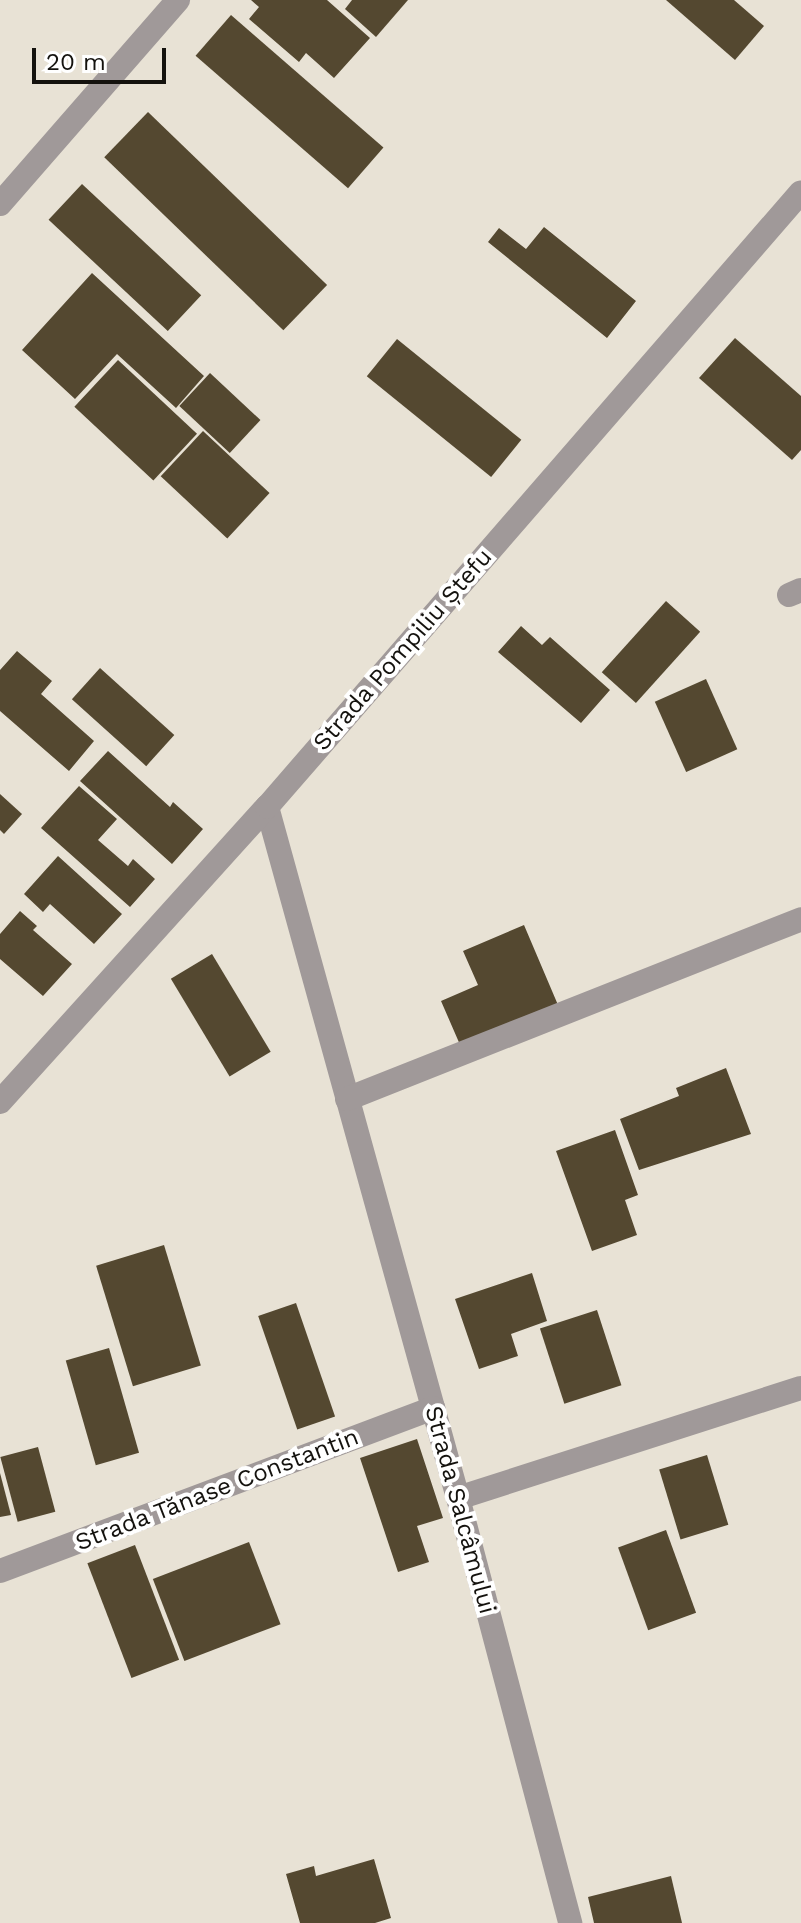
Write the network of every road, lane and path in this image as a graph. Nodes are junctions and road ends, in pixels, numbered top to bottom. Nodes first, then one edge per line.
1 (178, 0) edge
2 (801, 192) edge
3 (0, 204) edge
4 (267, 807) junction
5 (801, 919) edge
6 (347, 1099) junction
7 (0, 1102) edge
8 (801, 1388) edge
9 (433, 1408) junction
10 (458, 1498) junction
11 (0, 1571) edge
12 (570, 1923) edge

1 - 3 street
2 - 4 street, Strada Pompiliu Ștefu
4 - 6 street, Strada Salcâmului
4 - 7 street, Strada Pompiliu Ștefu
5 - 6 street
6 - 9 street, Strada Salcâmului
8 - 10 street
9 - 10 street, Strada Salcâmului
9 - 11 street, Strada Tănase Constantin
10 - 12 street, Strada Salcâmului

